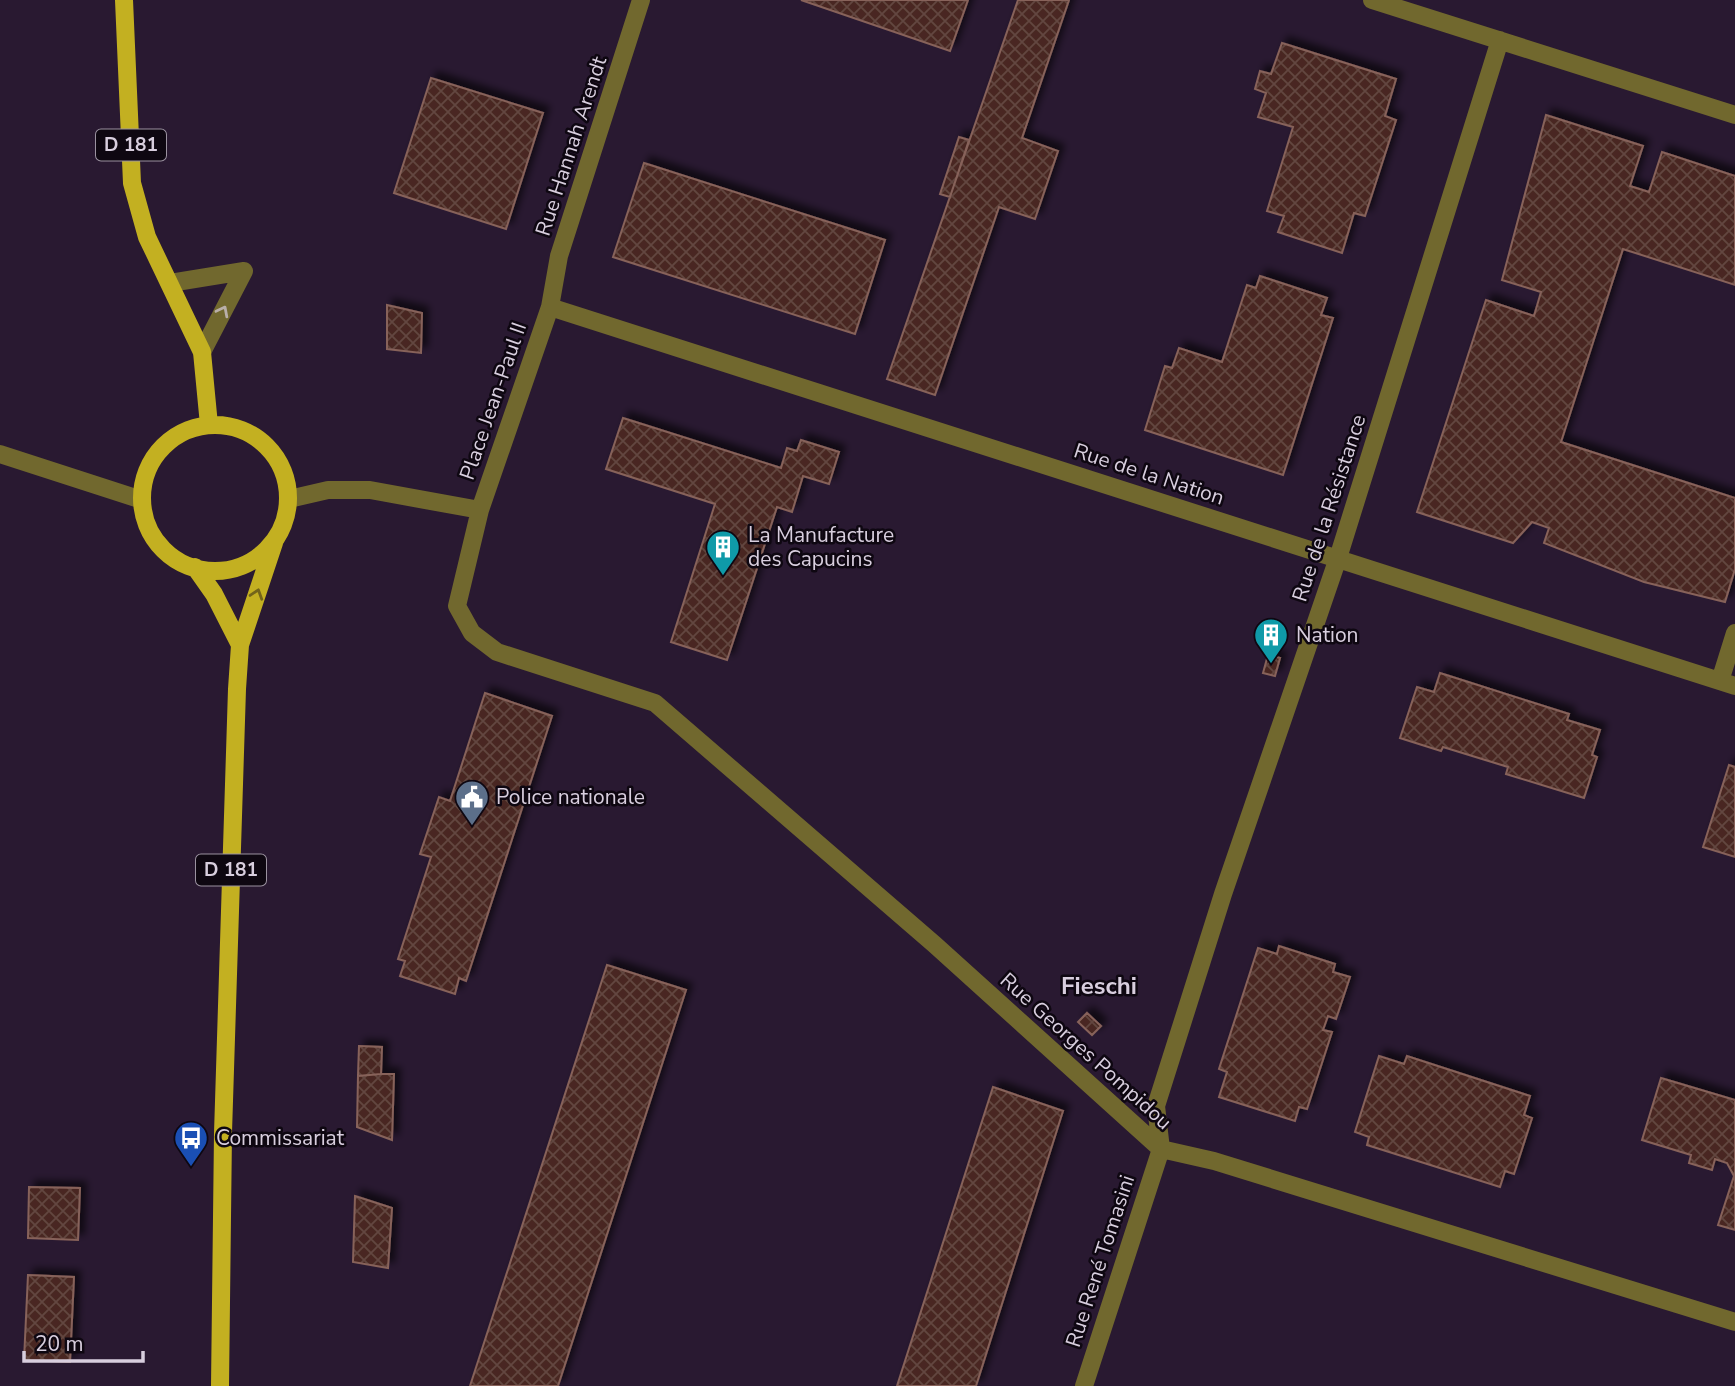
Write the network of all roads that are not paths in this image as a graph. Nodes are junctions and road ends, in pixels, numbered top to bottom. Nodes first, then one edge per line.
1 (124, 0) edge
2 (641, 0) edge
3 (1373, 0) edge
4 (1500, 40) junction
5 (1735, 115) edge
6 (170, 283) junction
7 (550, 307) junction
8 (202, 352) junction
9 (209, 425) junction
10 (0, 454) edge
11 (289, 499) junction
12 (142, 500) junction
13 (480, 510) junction
14 (274, 543) junction
15 (1338, 558) junction
16 (194, 567) junction
17 (1735, 633) edge
18 (240, 645) junction
19 (497, 652) joint
20 (1728, 683) edge
21 (1161, 1149) junction
22 (1735, 1322) edge
23 (220, 1386) edge
24 (1084, 1386) edge

1 - 6 main road, D 181
2 - 7 street, Rue Hannah Arendt
3 - 4 street
4 - 5 street
4 - 15 street, Rue de la Résistance
6 - 8 main road, D 181
8 -> 6 street
7 - 13 street, Place Jean-Paul II
7 - 15 street, Rue de la Nation
8 - 9 main road, D 181
9 - 11 main road
9 - 12 main road
10 - 12 street
11 - 13 street, Place Jean-Paul II
11 - 14 main road
12 - 16 main road
13 - 19 street, Place Jean-Paul II
14 - 16 main road
18 -> 14 main road, D 181
15 - 20 street, Rue de la Nation
15 - 21 street, Rue de la Résistance
16 - 18 main road
17 - 20 street
18 - 23 main road, D 181
19 - 21 street, Rue Georges Pompidou
21 - 22 street, Rue Georges Pompidou
21 - 24 street, Rue René Tomasini

